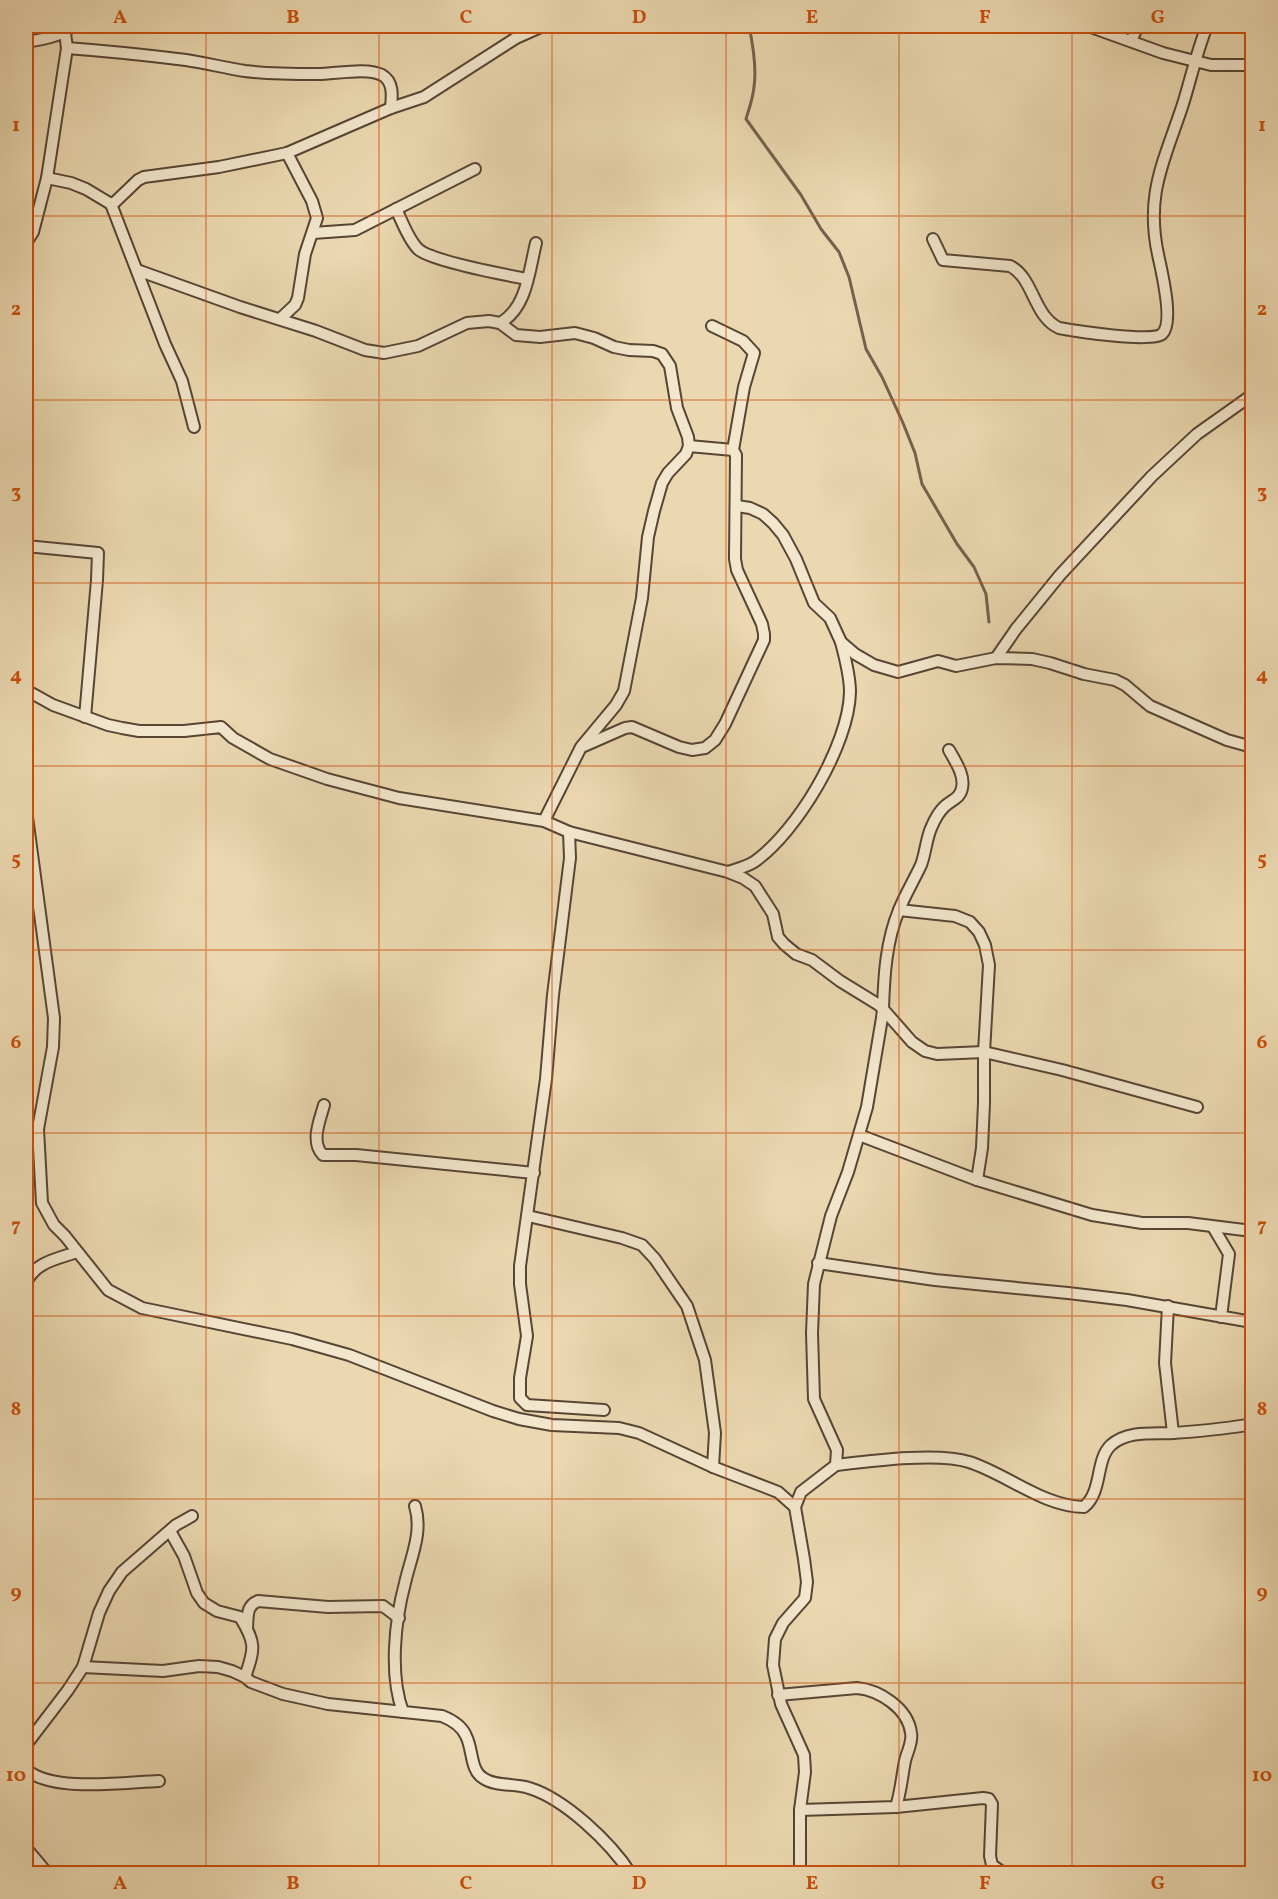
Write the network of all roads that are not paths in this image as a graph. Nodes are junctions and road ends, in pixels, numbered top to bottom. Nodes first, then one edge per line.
1 (543, 26) edge
2 (1088, 26) edge
3 (1138, 26) edge
4 (1207, 26) edge
5 (67, 28) edge
6 (1131, 41) junction
7 (26, 42) edge
8 (67, 48) junction
9 (1195, 61) junction
10 (1252, 65) edge
11 (391, 108) junction
12 (287, 153) junction
13 (475, 169) dead end
14 (47, 178) junction
15 (111, 204) junction
16 (396, 208) junction
17 (313, 233) junction
18 (933, 239) dead end
19 (26, 243) edge
20 (536, 243) dead end
21 (137, 270) junction
22 (527, 279) junction
23 (280, 319) junction
24 (500, 323) junction
25 (712, 326) dead end
26 (1252, 395) edge
27 (194, 427) dead end
28 (689, 446) junction
29 (733, 450) junction
30 (736, 506) junction
31 (26, 546) edge
32 (841, 642) junction
33 (996, 658) junction
34 (26, 690) edge
35 (85, 717) junction
36 (581, 747) junction
37 (1252, 747) edge
38 (949, 750) dead end
39 (26, 786) edge
40 (544, 821) junction
41 (569, 832) junction
42 (728, 872) junction
43 (898, 910) junction
44 (883, 1009) junction
45 (984, 1052) junction
46 (324, 1105) dead end
47 (1197, 1107) dead end
48 (859, 1135) junction
49 (534, 1173) junction
50 (977, 1180) junction
51 (528, 1216) junction
52 (1213, 1227) junction
53 (1252, 1231) edge
54 (77, 1252) junction
55 (818, 1263) junction
56 (26, 1283) edge
57 (1168, 1306) junction
58 (1221, 1317) junction
59 (1252, 1322) edge
60 (604, 1410) dead end
61 (1252, 1424) edge
62 (1173, 1433) junction
63 (836, 1465) junction
64 (713, 1467) junction
65 (415, 1506) dead end
66 (795, 1507) junction
67 (192, 1516) dead end
68 (170, 1531) junction
69 (399, 1618) junction
70 (247, 1628) junction
71 (83, 1667) junction
72 (245, 1677) junction
73 (778, 1695) junction
74 (403, 1712) junction
75 (26, 1745) edge
76 (26, 1769) edge
77 (159, 1781) dead end
78 (896, 1807) junction
79 (800, 1810) junction
80 (26, 1848) edge
81 (48, 1874) edge
82 (631, 1874) edge
83 (800, 1874) edge
84 (1005, 1874) edge

1 - 11 street
2 - 6 street
3 - 6 street
4 - 9 street
5 - 7 street
5 - 8 street
6 - 9 street
8 - 11 street
8 - 14 street
9 - 10 street
9 - 18 street
11 - 12 street
12 - 15 street
12 - 17 street
13 - 16 street
14 - 15 street
14 - 19 street
15 - 21 street
16 - 17 street
16 - 22 street
17 - 23 street
20 - 22 street
21 - 23 street
21 - 27 street
22 - 24 street
23 - 24 street
24 - 28 street
25 - 29 street
26 - 33 street
28 - 29 street
28 - 36 street
29 - 30 street
30 - 32 street
30 - 36 street
31 - 35 street
32 - 33 street
32 - 42 street
33 - 37 street
34 - 35 street
35 - 40 street
36 - 40 street
38 - 43 street
39 - 54 street
40 - 41 street
41 - 42 street
41 - 49 street
42 - 44 street
43 - 44 street
43 - 45 street
44 - 45 street
44 - 48 street
45 - 47 street
45 - 50 street
46 - 49 street
48 - 50 street
48 - 55 street
49 - 51 street
50 - 52 street
51 - 60 street
51 - 64 street
52 - 53 street
52 - 58 street
54 - 56 street
54 - 64 street
55 - 57 street
55 - 63 street
57 - 58 street
57 - 62 street
58 - 59 street
61 - 62 street
62 - 63 street
63 - 66 street
64 - 66 street
65 - 69 street
66 - 73 street
67 - 68 street
68 - 70 street
68 - 71 street
69 - 70 street
69 - 74 street
70 - 72 street
71 - 72 street
71 - 75 street
72 - 74 street
73 - 78 street
73 - 79 street
74 - 82 street
76 - 77 street
78 - 79 street
78 - 84 street
79 - 83 street
80 - 81 street

